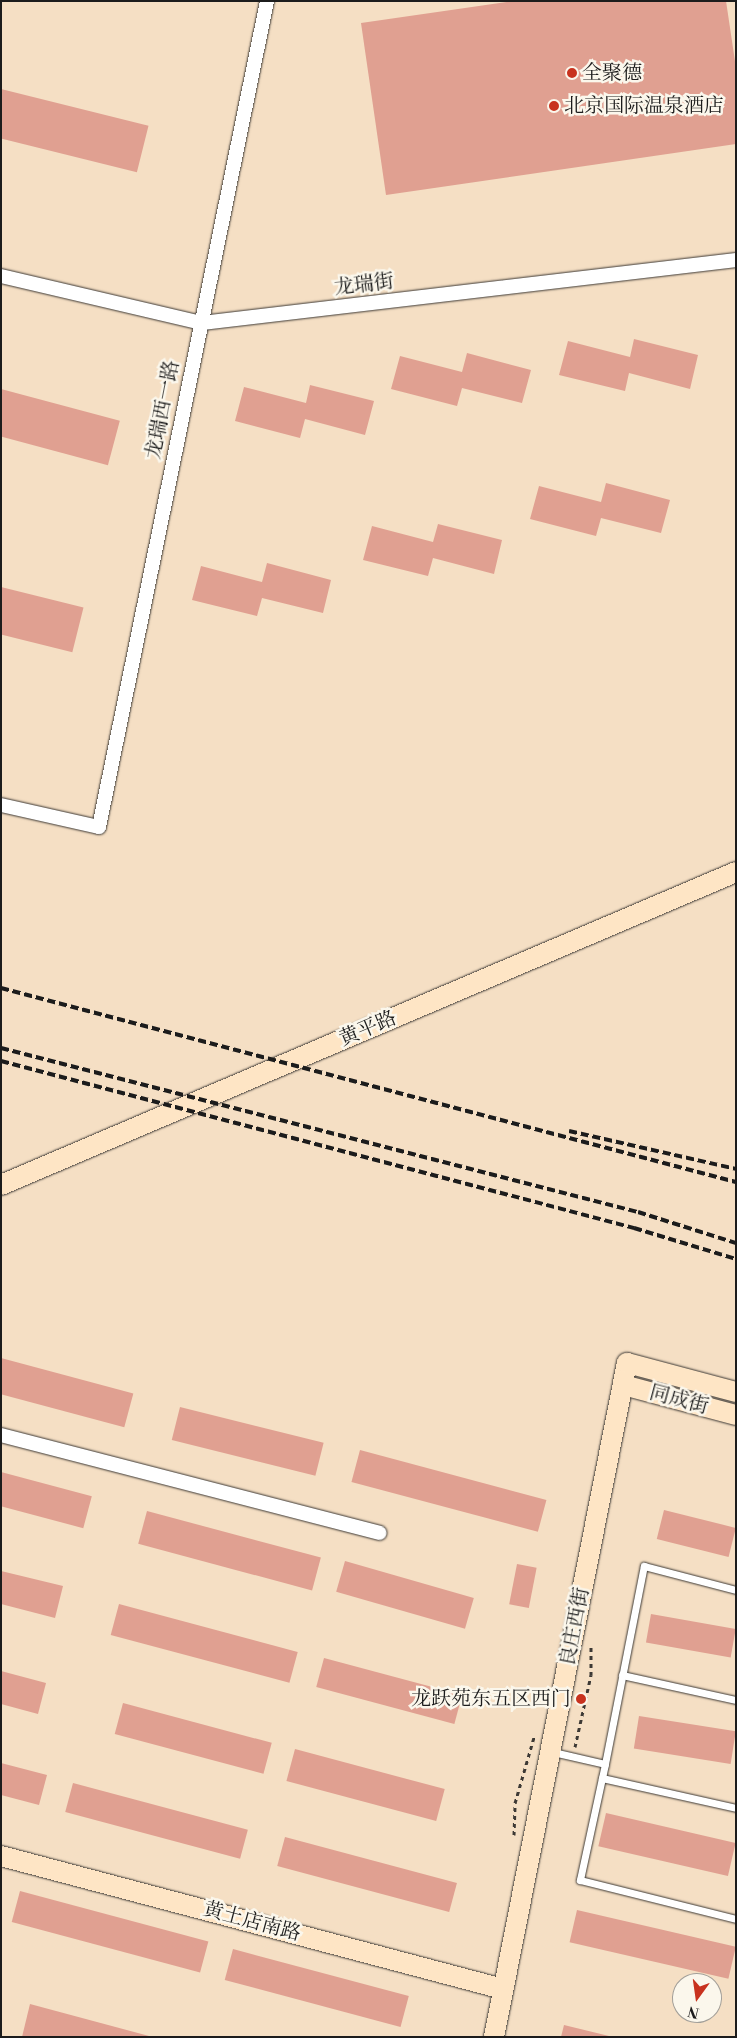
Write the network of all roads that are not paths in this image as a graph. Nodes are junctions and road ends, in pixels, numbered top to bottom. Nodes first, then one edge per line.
1 (267, 1) edge
2 (736, 260) edge
3 (1, 276) edge
4 (202, 323) junction
5 (1, 805) edge
6 (736, 872) edge
7 (736, 885) edge
8 (1, 1186) edge
9 (1, 1198) edge
10 (627, 1363) joint
11 (623, 1385) junction
12 (736, 1392) edge
13 (736, 1414) edge
14 (1, 1435) edge
15 (380, 1534) dead end
16 (736, 1590) edge
17 (622, 1675) junction
18 (736, 1700) edge
19 (550, 1752) junction
20 (605, 1764) junction
21 (602, 1778) junction
22 (736, 1808) edge
23 (1, 1856) edge
24 (736, 1919) edge
25 (503, 1989) junction
26 (494, 2037) edge

1 - 4 street, 龙瑞西一路
2 - 4 street, 龙瑞街
3 - 4 street, 龙瑞街
4 - 5 street, 龙瑞西一路
6 - 8 main road, 黄平路
7 - 9 main road, 黄平路
10 - 11 main road, 良庄西街
10 - 12 main road, 同成街
11 - 13 main road, 同成街
11 - 19 main road, 良庄西街
14 - 15 street
16 - 17 lane
17 - 18 lane
17 - 20 lane
19 - 20 lane
19 - 25 main road, 良庄西街
20 - 21 lane
21 - 22 lane
21 - 24 lane
23 - 25 main road, 黄土店南路
25 - 26 main road, 良庄西街

